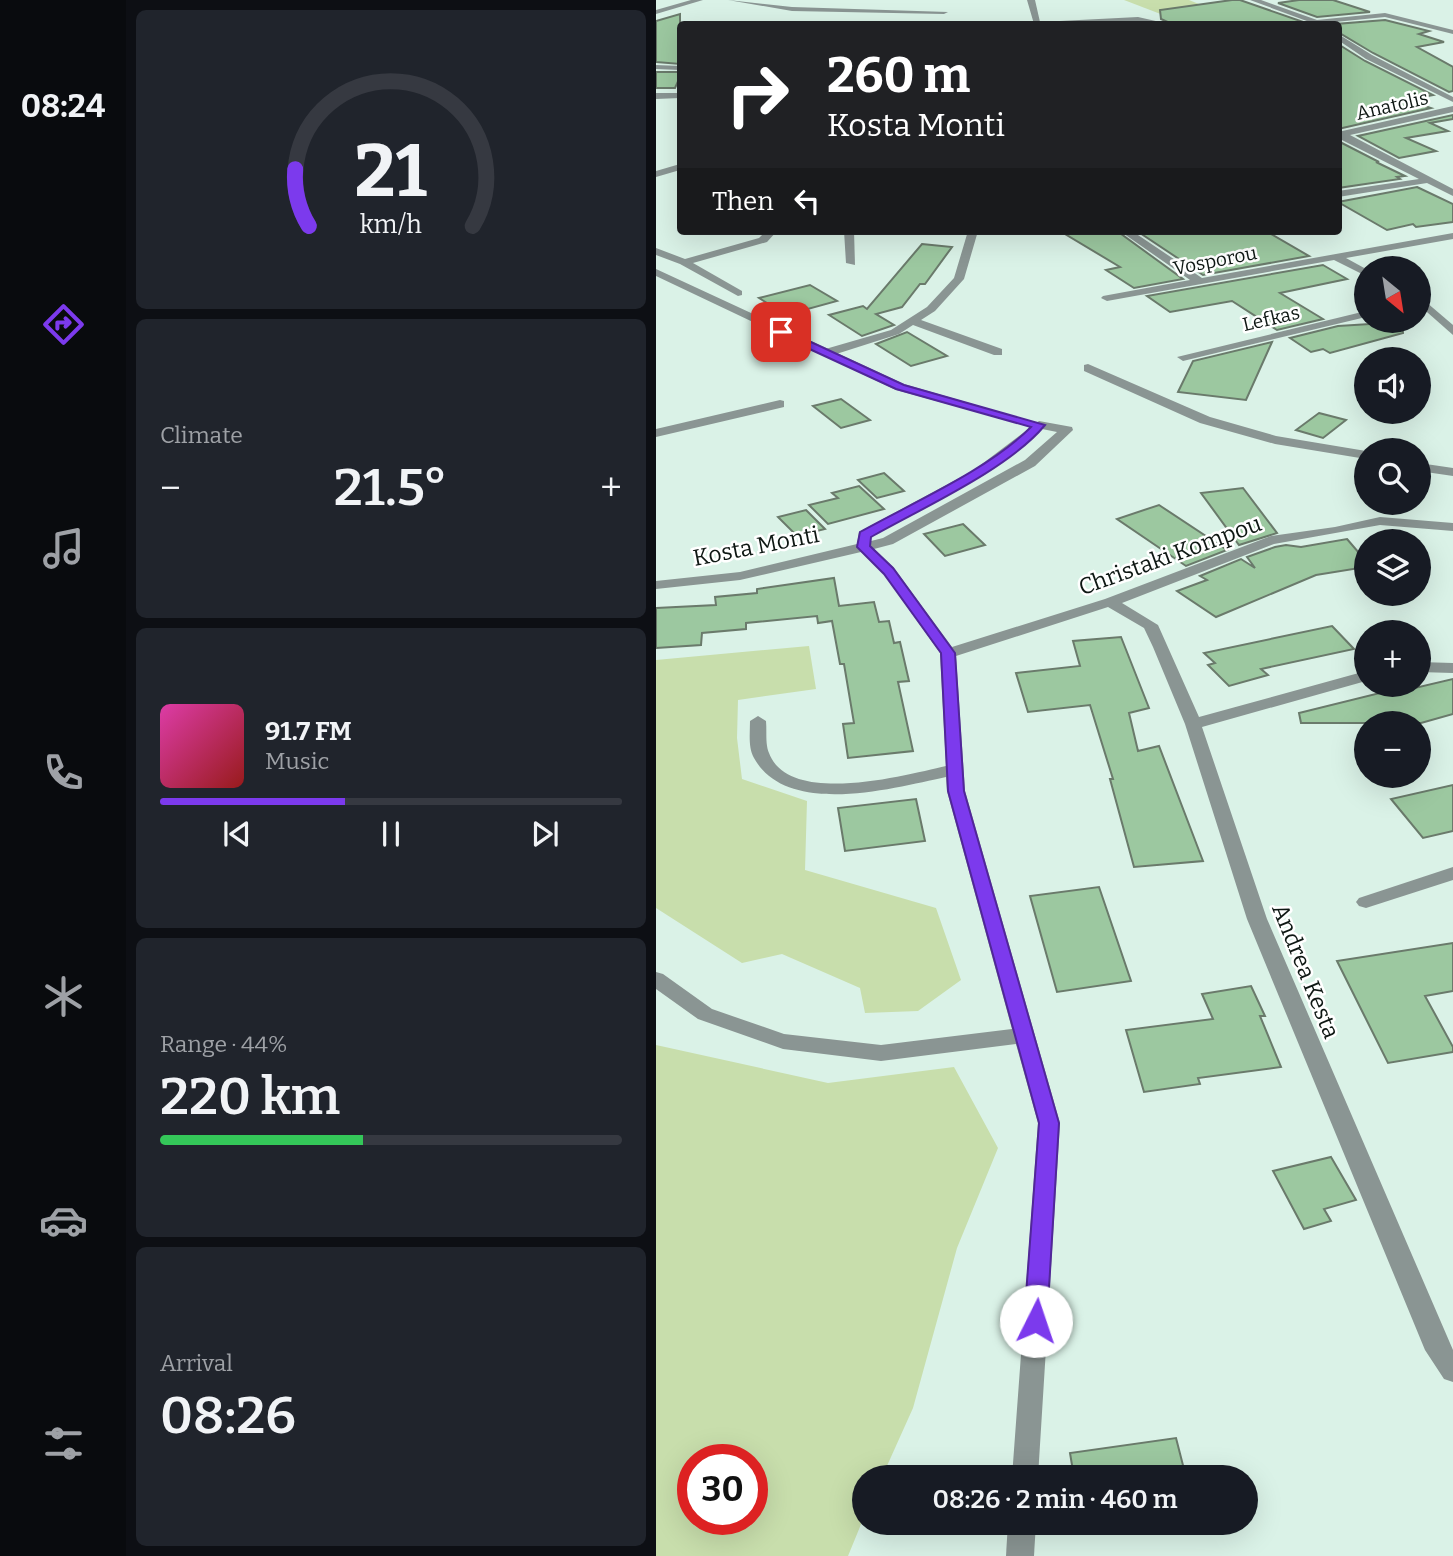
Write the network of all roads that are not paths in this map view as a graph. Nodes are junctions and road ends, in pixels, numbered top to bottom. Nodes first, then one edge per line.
1 (699, 0) edge
2 (732, 0) edge
3 (1031, 0) edge
4 (1254, 0) edge
5 (1384, 9) dead end
6 (656, 12) edge
7 (1374, 15) junction
8 (941, 21) edge
9 (1037, 21) edge
10 (1098, 21) edge
11 (1149, 21) edge
12 (1314, 21) edge
13 (1334, 21) edge
14 (1453, 32) edge
15 (1342, 39) edge
16 (656, 67) edge
17 (677, 68) edge
18 (656, 96) edge
19 (677, 96) edge
20 (1453, 100) edge
21 (1453, 109) edge
22 (1342, 135) edge
23 (1342, 136) edge
24 (677, 168) edge
25 (656, 174) edge
26 (1429, 180) junction
27 (1342, 193) edge
28 (1453, 193) edge
29 (768, 235) edge
30 (849, 235) edge
31 (972, 235) edge
32 (1131, 235) edge
33 (1453, 236) edge
34 (656, 251) edge
35 (1334, 256) junction
36 (684, 262) junction
37 (851, 263) dead end
38 (1354, 267) edge
39 (656, 272) edge
40 (1202, 283) junction
41 (738, 293) dead end
42 (1107, 298) dead end
43 (1431, 311) edge
44 (1354, 317) edge
45 (912, 321) junction
46 (1453, 332) edge
47 (998, 352) dead end
48 (826, 353) junction
49 (1183, 357) dead end
50 (1088, 368) dead end
51 (780, 404) dead end
52 (1039, 425) junction
53 (656, 433) edge
54 (1354, 453) edge
55 (1431, 469) edge
56 (1453, 472) edge
57 (1453, 527) edge
58 (864, 547) junction
59 (656, 585) edge
60 (1110, 603) junction
61 (948, 653) junction
62 (1431, 667) edge
63 (1453, 668) edge
64 (1354, 679) edge
65 (758, 721) dead end
66 (1193, 724) junction
67 (953, 770) junction
68 (1453, 873) edge
69 (1366, 902) dead end
70 (656, 979) edge
71 (1024, 1035) junction
72 (1446, 1348) edge
73 (1453, 1371) edge
74 (1026, 1465) edge
75 (1021, 1535) edge
76 (1020, 1556) edge

1 - 6 street
2 - 8 street
3 - 9 street
4 - 12 street
5 - 7 street
7 - 13 street
7 - 14 street
10 - 11 street
15 - 20 street
16 - 17 street
18 - 19 street
21 - 22 street, Anatolis
23 - 26 street
24 - 25 street
26 - 27 street
26 - 28 street
29 - 36 street
30 - 37 street
31 - 45 street
32 - 40 street
33 - 35 street, Vosporou
34 - 36 street
35 - 38 street
35 - 40 street, Vosporou
36 - 41 street
39 - 48 street
40 - 42 street, Vosporou
43 - 46 street
44 - 49 street, Lefkas
45 - 47 street
45 - 48 street
48 - 52 street
50 - 54 street
51 - 53 street
52 - 58 street
52 - 58 street, Kosta Monti
55 - 56 street
57 - 60 street, Christaki Kompou
58 - 59 street, Kosta Monti
58 - 61 street
60 - 61 street, Christaki Kompou
60 - 66 street, Andrea Kesta
61 - 67 street
62 - 63 street
64 - 66 street
65 - 67 street
66 - 72 street, Andrea Kesta
67 - 71 street
68 - 69 street
70 - 71 street
71 - 74 street
72 - 73 street, Andrea Kesta
75 - 76 street

